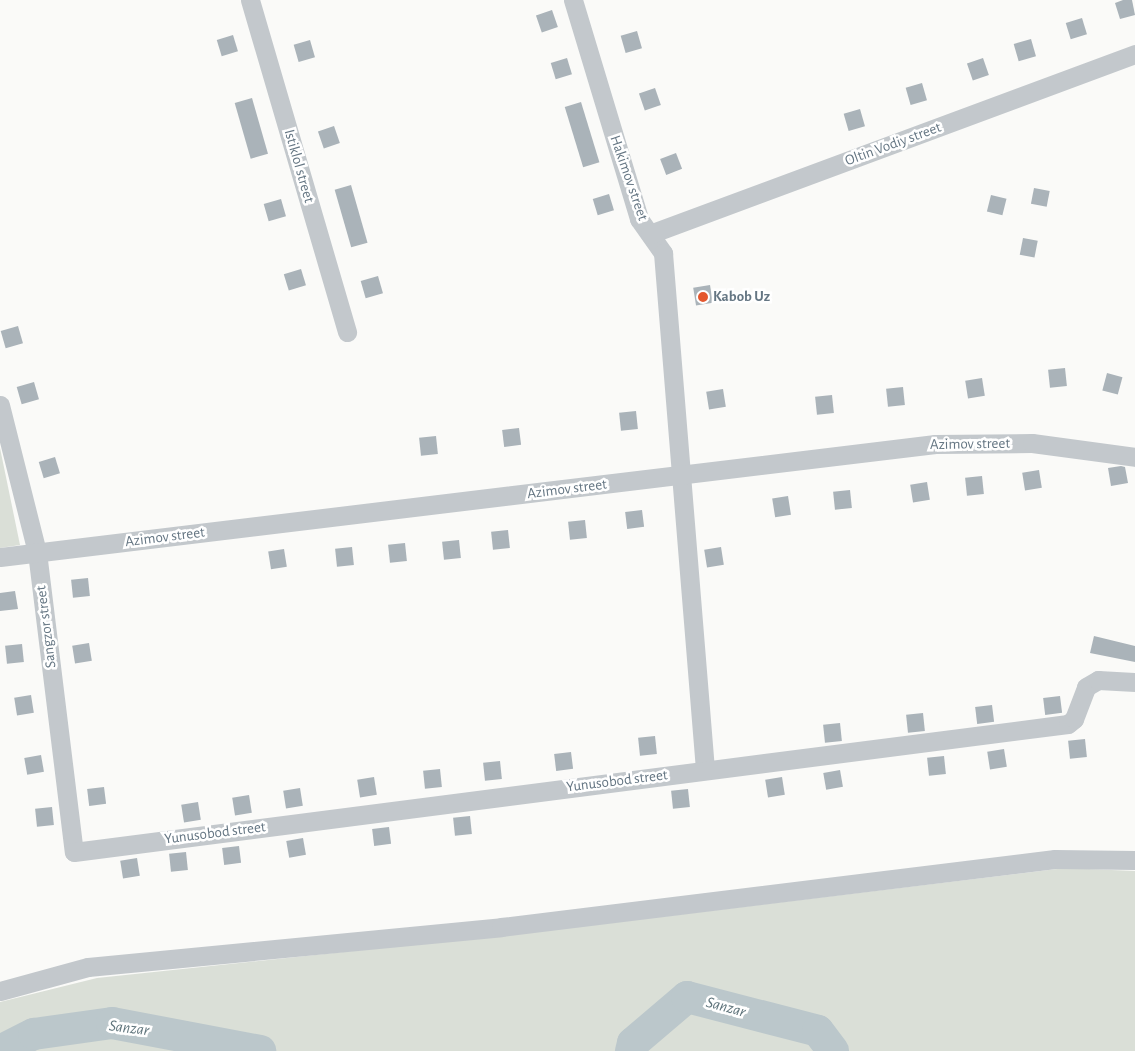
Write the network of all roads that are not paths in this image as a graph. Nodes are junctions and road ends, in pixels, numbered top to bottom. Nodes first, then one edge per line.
1 (250, 0) edge
2 (573, 0) edge
3 (1135, 54) edge
4 (650, 234) junction
5 (347, 332) dead end
6 (0, 405) edge
7 (1135, 457) edge
8 (683, 476) junction
9 (37, 552) junction
10 (0, 557) edge
11 (1135, 682) edge
12 (705, 770) junction
13 (74, 852) joint
14 (1135, 860) edge
15 (0, 991) edge

1 - 5 street, Istiklol street
2 - 4 street, Hakimov street
3 - 4 street, Oltin Vodiy street
4 - 8 street, Hakimov street
6 - 9 street, Sangzor street
7 - 8 street, Azimov street
8 - 9 street, Azimov street
8 - 12 street, Hakimov street
9 - 10 street, Azimov street
9 - 13 street, Sangzor street
11 - 12 street, Yunusobod street
12 - 13 street, Yunusobod street
14 - 15 street

